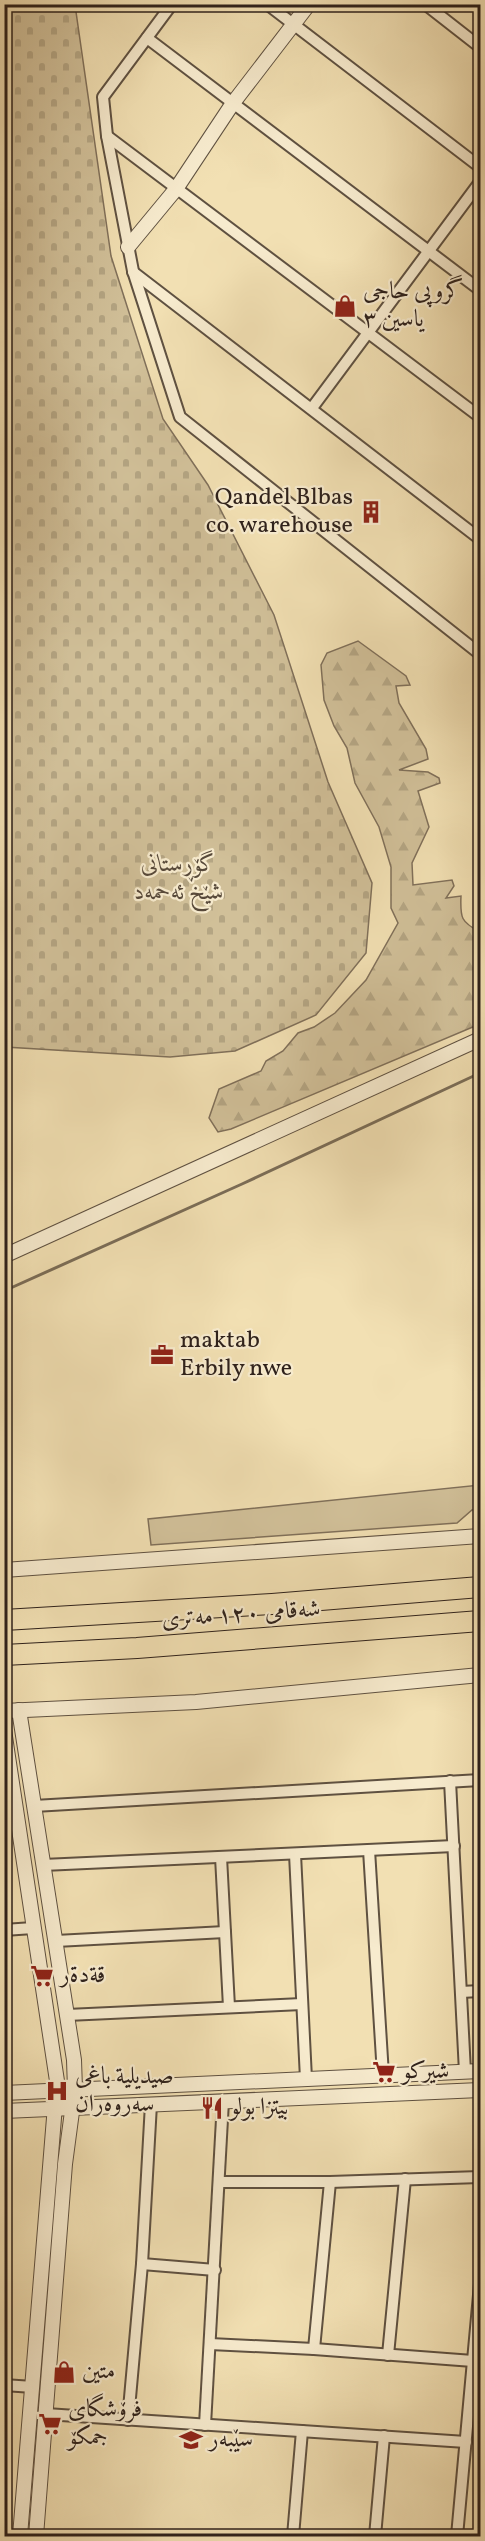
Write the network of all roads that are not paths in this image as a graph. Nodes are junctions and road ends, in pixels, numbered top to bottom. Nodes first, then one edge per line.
1 (172, 4) edge
2 (267, 4) edge
3 (309, 4) edge
4 (426, 4) edge
5 (293, 25) junction
6 (147, 38) junction
7 (480, 46) edge
8 (233, 103) junction
9 (107, 136) junction
10 (480, 167) edge
11 (480, 182) edge
12 (176, 189) junction
13 (128, 247) junction
14 (429, 251) junction
15 (133, 272) junction
16 (480, 290) edge
17 (368, 332) junction
18 (312, 408) junction
19 (480, 417) edge
20 (480, 539) edge
21 (480, 654) edge
22 (480, 1039) edge
23 (4, 1256) edge
24 (480, 1536) edge
25 (4, 1570) edge
26 (480, 1587) edge
27 (4, 1620) edge
28 (480, 1621) edge
29 (4, 1655) edge
30 (480, 1676) edge
31 (19, 1710) junction
32 (4, 1711) edge
33 (4, 1730) edge
34 (480, 1780) edge
35 (450, 1781) junction
36 (34, 1806) junction
37 (454, 1846) junction
38 (369, 1850) junction
39 (295, 1854) junction
40 (221, 1857) junction
41 (43, 1865) junction
42 (24, 1868) junction
43 (33, 1928) junction
44 (4, 1930) edge
45 (225, 1932) junction
46 (56, 1941) junction
47 (480, 1991) edge
48 (461, 1992) junction
49 (302, 2004) junction
50 (229, 2007) junction
51 (67, 2014) junction
52 (480, 2071) edge
53 (465, 2072) junction
54 (382, 2075) junction
55 (306, 2079) junction
56 (75, 2089) junction
57 (57, 2090) junction
58 (480, 2090) edge
59 (4, 2093) edge
60 (223, 2101) junction
61 (151, 2104) junction
62 (72, 2107) junction
63 (55, 2109) junction
64 (4, 2111) edge
65 (480, 2177) edge
66 (405, 2180) junction
67 (219, 2182) junction
68 (330, 2182) junction
69 (142, 2264) junction
70 (215, 2270) junction
71 (480, 2284) edge
72 (210, 2344) junction
73 (314, 2349) junction
74 (388, 2355) junction
75 (473, 2361) junction
76 (4, 2385) edge
77 (33, 2387) junction
78 (475, 2404) edge
79 (46, 2414) junction
80 (128, 2420) junction
81 (205, 2425) junction
82 (302, 2431) junction
83 (384, 2436) junction
84 (466, 2442) junction
85 (20, 2536) edge
86 (36, 2536) edge
87 (293, 2536) edge
88 (375, 2536) edge
89 (457, 2536) edge

1 - 6 street
2 - 5 street
3 - 5 street
4 - 7 street
5 - 8 street
5 - 10 street
6 - 8 street
6 - 9 street
8 - 12 street
8 - 14 street
9 - 12 street
9 - 13 street
11 - 14 street
12 - 13 street
12 - 17 street
13 - 15 street
14 - 16 street
14 - 17 street
15 - 18 street
15 - 21 street
17 - 18 street
17 - 19 street
18 - 20 street
22 - 23 street
24 - 25 street
26 - 27 highway, شەقامی ١٢٠ مەتری
28 - 29 highway, شەقامی ١٢٠ مەتری
30 - 31 street
31 - 32 street
31 - 36 street
33 - 42 street
34 - 35 street
35 - 36 street
35 - 37 street
36 - 41 street
37 - 38 street
37 - 48 street
38 - 39 street
38 - 54 street
39 - 40 street
39 - 49 street
40 - 41 street
40 - 45 street
41 - 42 street
41 - 46 street
42 - 43 street
43 - 44 street
43 - 57 street
45 - 46 street
45 - 50 street
46 - 51 street
47 - 48 street
48 - 53 street
49 - 50 street
49 - 55 street
50 - 51 street
51 - 56 street
52 - 53 street
53 - 54 street
54 - 55 street
55 - 56 street
56 - 57 street
56 - 62 street
57 - 59 street
57 - 63 street
58 - 60 street
60 - 61 street
60 - 67 street
61 - 62 street
61 - 69 street
62 - 63 street
62 - 79 street
63 - 64 street
63 - 77 street
65 - 66 street
66 - 68 street
66 - 74 street
67 - 68 street
67 - 70 street
68 - 73 street
69 - 70 street
69 - 80 street
70 - 72 street
71 - 75 street
72 - 73 street
72 - 81 street
73 - 74 street
74 - 75 street
75 - 78 street
76 - 77 street
77 - 85 street
78 - 84 street
79 - 80 street
79 - 86 street
80 - 81 street
81 - 82 street
82 - 83 street
82 - 87 street
83 - 84 street
83 - 88 street
84 - 89 street

